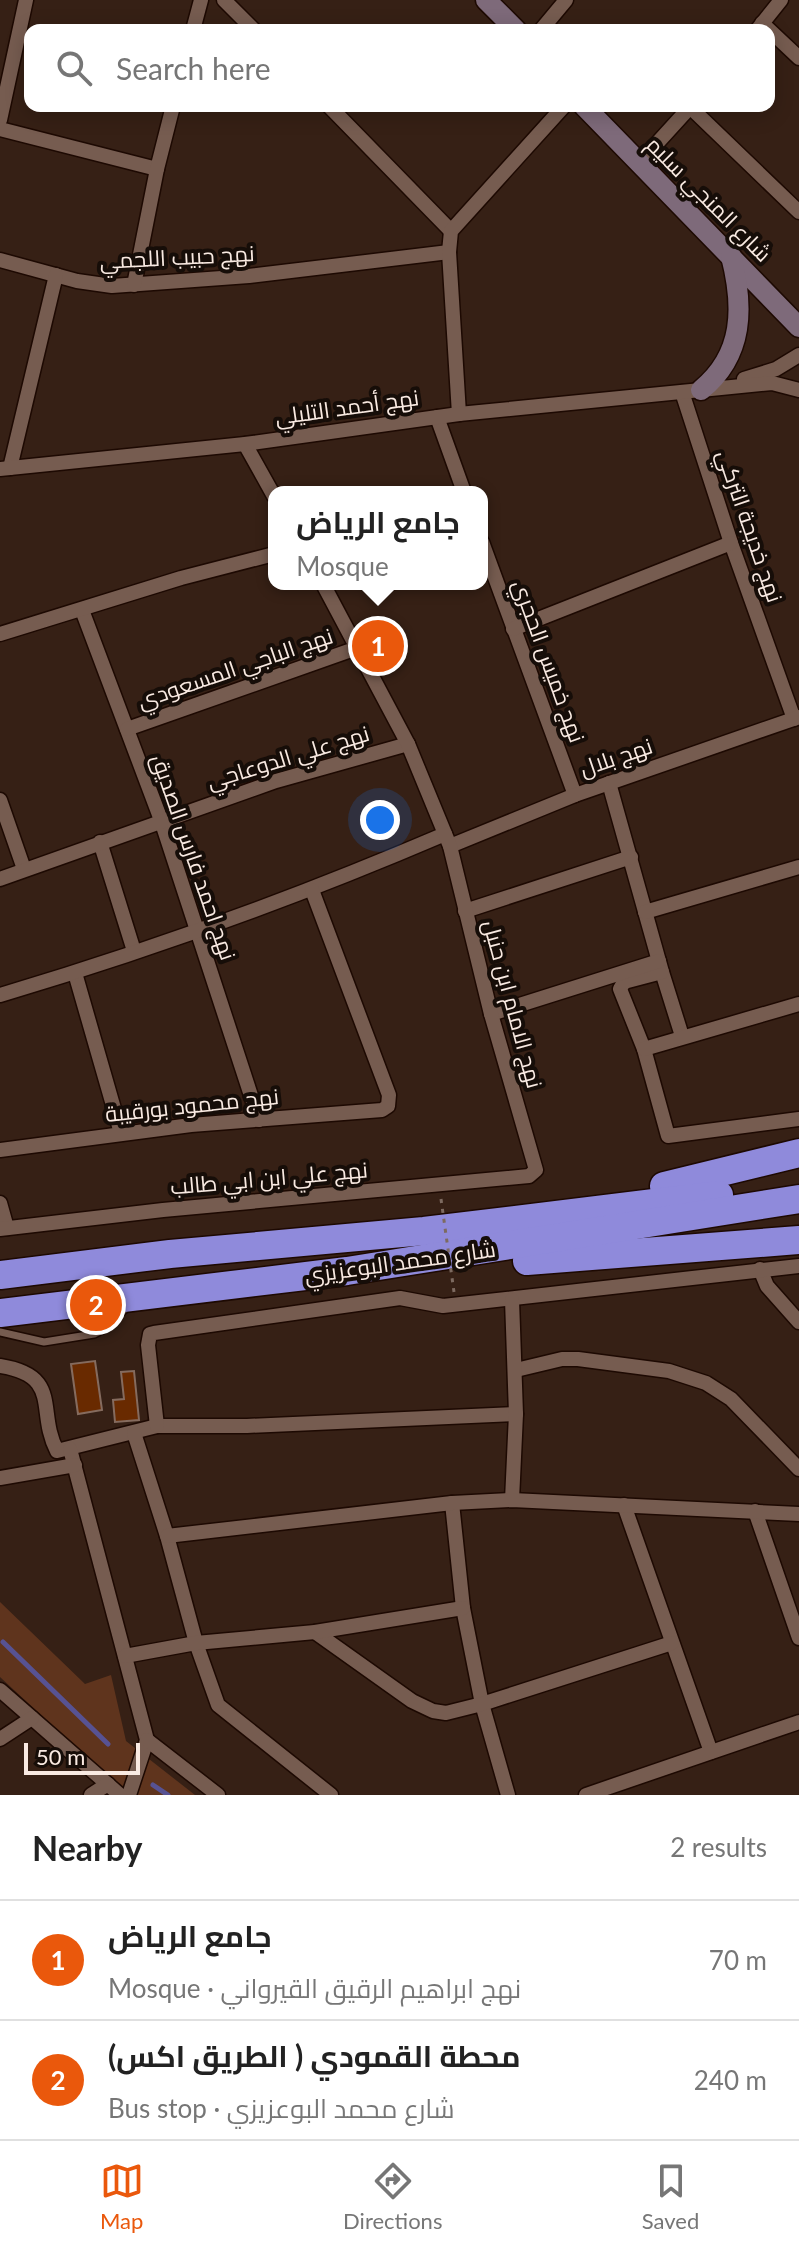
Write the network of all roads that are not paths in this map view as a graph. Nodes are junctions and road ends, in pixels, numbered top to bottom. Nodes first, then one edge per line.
1 (26, 0) edge
2 (201, 0) edge
3 (224, 0) edge
4 (486, 0) edge
5 (566, 0) edge
6 (781, 0) edge
7 (195, 24) edge
8 (248, 24) edge
9 (510, 24) edge
10 (546, 24) edge
11 (761, 24) edge
12 (775, 39) edge
13 (799, 58) edge
14 (171, 112) edge
15 (335, 112) edge
16 (559, 112) edge
17 (590, 112) edge
18 (685, 112) edge
19 (696, 112) edge
20 (0, 120) edge
21 (0, 129) edge
22 (640, 162) junction
23 (157, 169) junction
24 (799, 212) edge
25 (451, 231) junction
26 (449, 252) junction
27 (731, 256) junction
28 (0, 260) edge
29 (56, 275) junction
30 (134, 285) junction
31 (799, 327) edge
32 (799, 355) edge
33 (799, 390) edge
34 (691, 391) junction
35 (459, 414) junction
36 (437, 417) junction
37 (245, 444) junction
38 (5, 469) edge
39 (268, 486) edge
40 (462, 486) edge
41 (731, 543) junction
42 (268, 556) edge
43 (488, 559) edge
44 (326, 590) edge
45 (82, 610) junction
46 (513, 629) junction
47 (0, 634) edge
48 (357, 648) junction
49 (797, 718) edge
50 (127, 729) junction
51 (408, 744) junction
52 (609, 783) junction
53 (575, 795) junction
54 (0, 800) edge
55 (161, 820) junction
56 (448, 840) junction
57 (100, 842) junction
58 (631, 857) junction
59 (799, 867) edge
60 (24, 869) junction
61 (0, 879) edge
62 (312, 890) junction
63 (465, 911) junction
64 (645, 912) junction
65 (197, 931) junction
66 (134, 951) junction
67 (660, 967) junction
68 (75, 973) junction
69 (0, 995) edge
70 (799, 1004) edge
71 (491, 1014) junction
72 (682, 1036) junction
73 (644, 1049) junction
74 (799, 1119) edge
75 (259, 1120) junction
76 (121, 1133) junction
77 (0, 1150) edge
78 (799, 1153) edge
79 (534, 1173) joint
80 (799, 1180) edge
81 (761, 1196) junction
82 (799, 1199) edge
83 (0, 1203) edge
84 (3, 1229) edge
85 (424, 1231) junction
86 (799, 1240) edge
87 (799, 1266) edge
88 (760, 1269) junction
89 (347, 1271) junction
90 (0, 1275) edge
91 (137, 1297) junction
92 (512, 1300) junction
93 (0, 1313) edge
94 (799, 1322) edge
95 (0, 1332) edge
96 (0, 1366) edge
97 (516, 1370) junction
98 (516, 1414) junction
99 (157, 1426) junction
100 (134, 1433) junction
101 (70, 1449) junction
102 (75, 1465) junction
103 (799, 1469) edge
104 (0, 1478) edge
105 (512, 1500) junction
106 (452, 1503) junction
107 (624, 1505) junction
108 (755, 1511) junction
109 (799, 1514) edge
110 (167, 1536) junction
111 (463, 1608) junction
112 (315, 1632) junction
113 (799, 1638) edge
114 (196, 1643) junction
115 (672, 1643) junction
116 (125, 1656) junction
117 (0, 1690) edge
118 (482, 1704) junction
119 (32, 1718) junction
120 (799, 1722) edge
121 (0, 1739) edge
122 (147, 1740) junction
123 (711, 1752) junction
124 (108, 1784) junction
125 (91, 1795) edge
126 (120, 1795) edge
127 (129, 1795) edge
128 (218, 1795) edge
129 (331, 1795) edge
130 (508, 1795) edge
131 (586, 1795) edge

1 - 20 street
2 - 7 street
3 - 8 street
4 - 9 main road
5 - 10 street
6 - 11 street
12 - 13 street
14 - 23 street
15 - 25 street
16 - 25 street
17 - 22 main road, شارع المنجي سليم
18 - 22 street
19 - 24 street
21 - 23 street
22 - 27 main road, شارع المنجي سليم
23 - 30 street
25 - 26 street
26 - 30 street, نهج حبيب اللجمي
26 - 35 street
27 - 31 main road, شارع المنجي سليم
27 - 34 main road
28 - 29 street, نهج حبيب اللجمي
29 - 30 street, نهج حبيب اللجمي
29 - 38 street
32 - 34 street, نهج أحمد التليلي
33 - 34 street, نهج أحمد التليلي
34 - 35 street, نهج أحمد التليلي
34 - 41 street, نهج خديجة التركي
35 - 36 street, نهج أحمد التليلي
36 - 37 street, نهج أحمد التليلي
36 - 40 street
37 - 38 street, نهج أحمد التليلي
37 - 39 street
41 - 46 street
41 - 49 street, نهج خديجة التركي
42 - 45 street
43 - 46 street, نهج خميس الحجري
44 - 48 street, نهج الامام ابن حنبل
45 - 47 street
45 - 50 street, نهج احمد فارس الصديق
46 - 53 street, نهج خميس الحجري
48 - 50 street, نهج الباجي المسعودي
48 - 51 street, نهج الامام ابن حنبل
49 - 52 street, نهج بلال
50 - 55 street, نهج احمد فارس الصديق
51 - 55 street, نهج علي الدوعاجي
51 - 56 street, نهج الامام ابن حنبل
52 - 53 street, نهج بلال
52 - 58 street
53 - 56 street, نهج بلال
54 - 60 street
55 - 57 street, نهج علي الدوعاجي
55 - 65 street, نهج احمد فارس الصديق
56 - 62 street, نهج بلال
56 - 63 street, نهج الامام ابن حنبل
57 - 60 street, نهج علي الدوعاجي
57 - 66 street
58 - 63 street
58 - 64 street
59 - 64 street
60 - 61 street, نهج علي الدوعاجي
62 - 65 street, نهج بلال
62 - 75 street, نهج محمود بورقيبة
63 - 71 street, نهج الامام ابن حنبل
64 - 67 street
65 - 66 street, نهج بلال
65 - 75 street, نهج احمد فارس الصديق
66 - 68 street, نهج بلال
67 - 71 street
67 - 72 street
67 - 73 street
68 - 69 street, نهج بلال
68 - 76 street
70 - 72 street
71 - 79 street, نهج الامام ابن حنبل
72 - 73 street
73 - 74 street
75 - 76 street, نهج محمود بورقيبة
76 - 77 street, نهج محمود بورقيبة
78 - 85 highway
79 - 84 street, نهج علي ابن ابي طالب
80 - 81 highway, شارع محمد البوعزيزي
81 - 82 highway, شارع محمد البوعزيزي
81 - 85 highway, شارع محمد البوعزيزي
81 - 89 highway, شارع محمد البوعزيزي
83 - 84 street
85 - 90 highway, شارع محمد البوعزيزي
86 - 89 highway
87 - 88 street
88 - 92 street
88 - 94 street
89 - 91 highway, شارع محمد البوعزيزي
91 - 93 highway, شارع محمد البوعزيزي
91 - 95 lane
92 - 97 street
92 - 99 street
96 - 101 street
97 - 98 street
97 - 103 street
98 - 99 street
98 - 105 street
99 - 100 street
100 - 101 street
100 - 110 street
101 - 102 street
102 - 104 street
102 - 116 street
105 - 106 street
105 - 107 street
106 - 110 street
106 - 111 street
107 - 108 street
107 - 115 street
108 - 109 street
108 - 113 street
110 - 114 street
111 - 112 street
111 - 118 street
112 - 114 street
112 - 118 street
114 - 116 street
114 - 129 street
115 - 118 street
115 - 123 street
116 - 122 street
117 - 119 street
118 - 130 street
119 - 121 street
119 - 124 street
120 - 123 street
122 - 127 street
122 - 128 street
123 - 131 street
124 - 125 street
124 - 126 street

